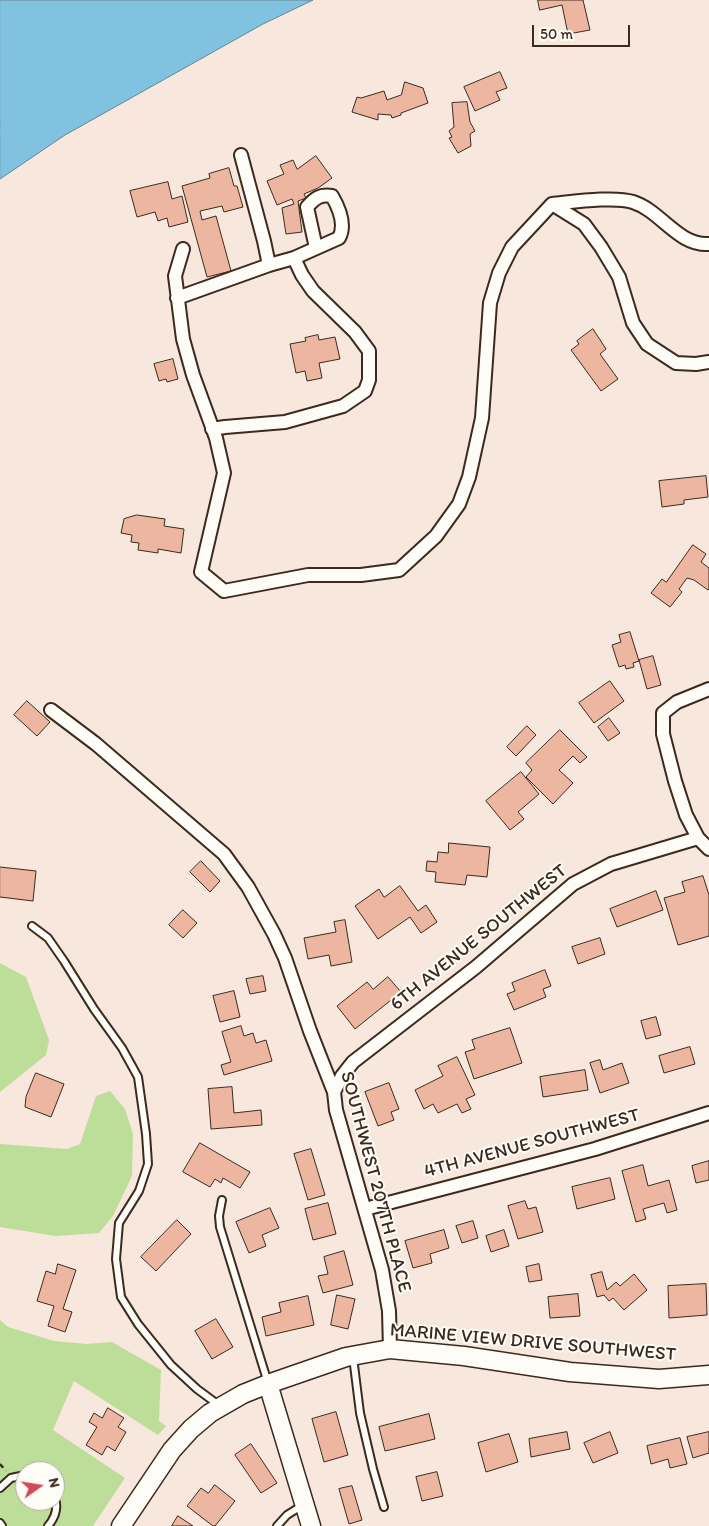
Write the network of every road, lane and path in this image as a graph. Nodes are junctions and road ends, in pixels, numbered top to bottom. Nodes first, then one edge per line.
1 (241, 154) dead end
2 (552, 204) junction
3 (709, 244) edge
4 (316, 248) dead end
5 (183, 250) dead end
6 (294, 258) junction
7 (269, 265) junction
8 (177, 298) junction
9 (709, 362) edge
10 (212, 429) junction
11 (709, 689) edge
12 (51, 710) dead end
13 (698, 838) junction
14 (709, 849) edge
15 (32, 926) dead end
16 (334, 1092) junction
17 (709, 1114) edge
18 (222, 1200) dead end
19 (365, 1208) junction
20 (390, 1349) junction
21 (353, 1356) junction
22 (709, 1376) edge
23 (268, 1384) junction
24 (221, 1407) junction
25 (15, 1477) edge
26 (0, 1488) edge
27 (304, 1505) junction
28 (384, 1508) dead end
29 (56, 1511) edge
30 (0, 1522) edge
31 (2, 1526) edge
32 (48, 1526) edge
33 (121, 1526) edge
34 (277, 1526) edge
35 (311, 1526) edge

1 - 7 street
2 - 3 street
2 - 9 street
2 - 10 street
4 - 6 street
5 - 8 street
6 - 7 street
6 - 10 street
7 - 8 street
8 - 10 street
11 - 13 street
12 - 16 street, SOUTHWEST 207TH PLACE
13 - 14 street
13 - 16 street, 6TH AVENUE SOUTHWEST
15 - 24 lane
16 - 19 street, SOUTHWEST 207TH PLACE
17 - 19 street, 4TH AVENUE SOUTHWEST
18 - 23 lane
19 - 20 street, SOUTHWEST 207TH PLACE
20 - 21 street, MARINE VIEW DRIVE SOUTHWEST
20 - 22 street, MARINE VIEW DRIVE SOUTHWEST
21 - 23 street, MARINE VIEW DRIVE SOUTHWEST
21 - 28 lane
23 - 24 street, MARINE VIEW DRIVE SOUTHWEST
23 - 27 street
24 - 33 street, MARINE VIEW DRIVE SOUTHWEST
25 - 26 lane
27 - 34 lane
27 - 35 street
29 - 32 lane
30 - 31 lane

